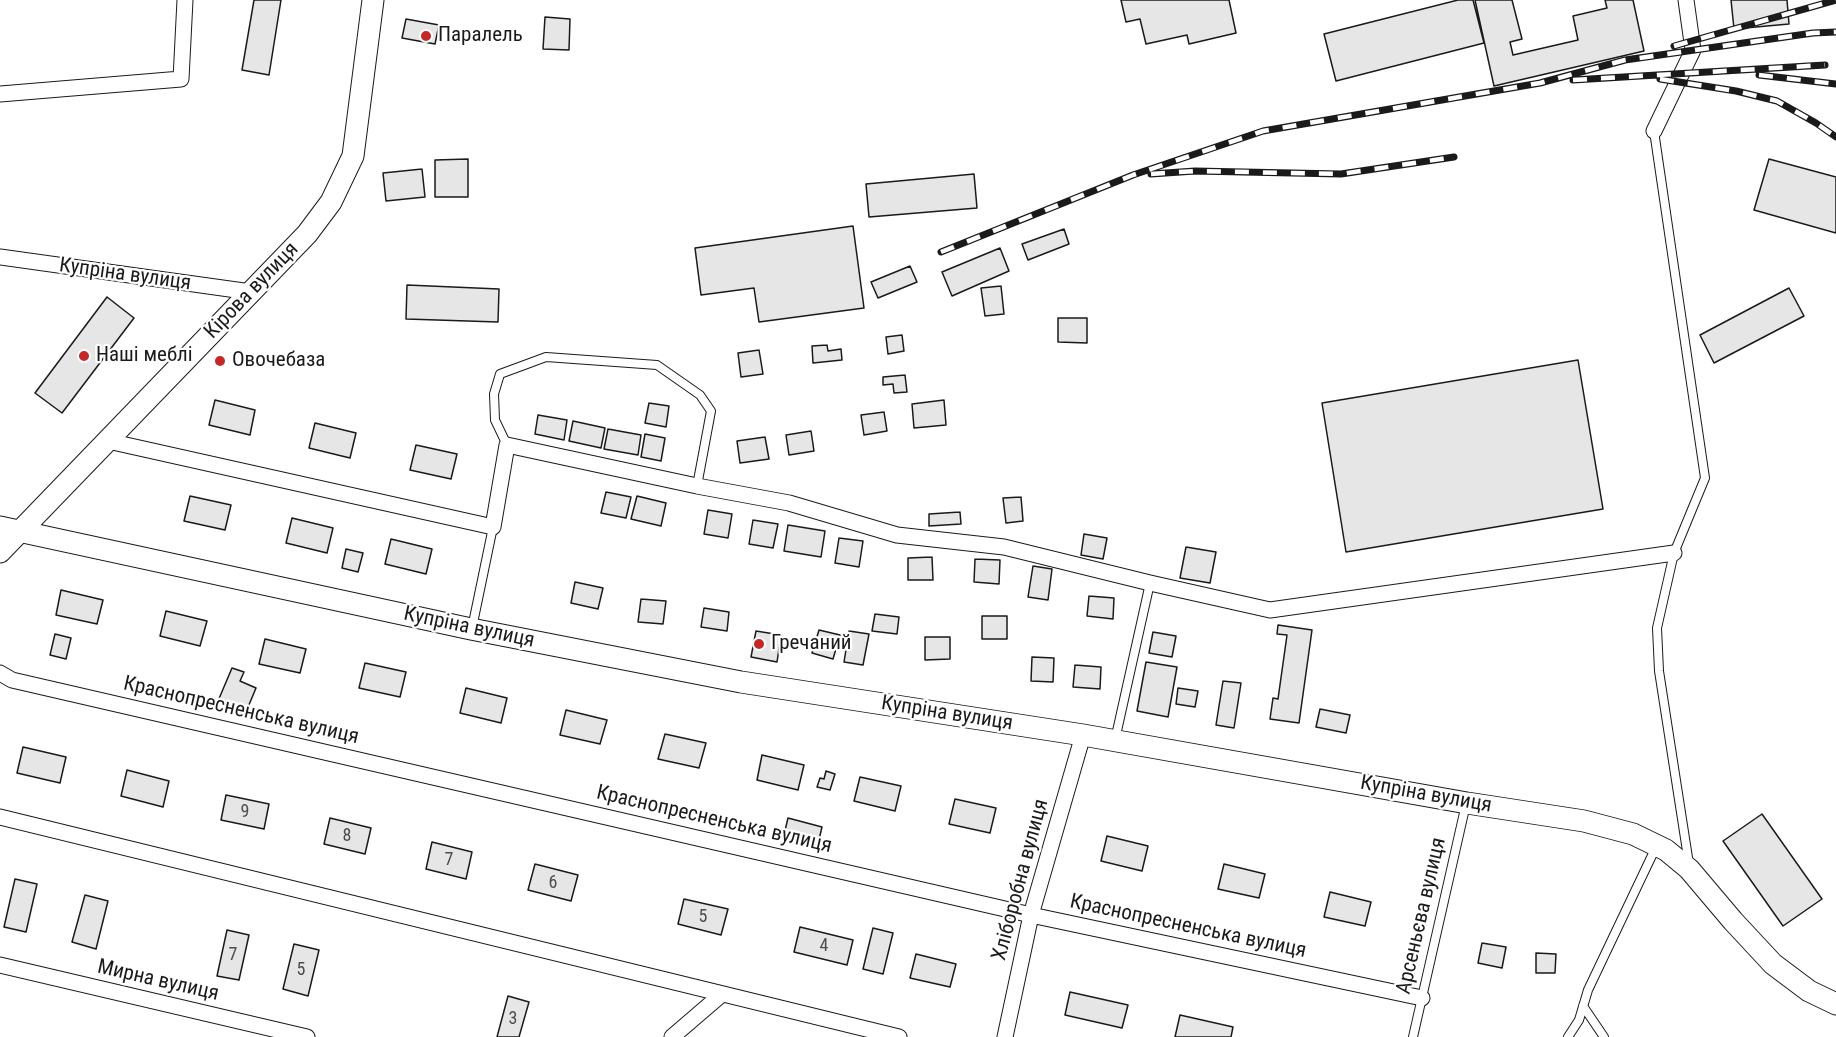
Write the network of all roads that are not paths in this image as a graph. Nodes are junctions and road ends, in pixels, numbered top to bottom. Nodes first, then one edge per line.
1 (185, 0) edge
2 (373, 0) edge
3 (1686, 0) edge
4 (0, 94) edge
5 (1654, 131) joint
6 (0, 257) edge
7 (251, 292) junction
8 (108, 441) junction
9 (507, 445) junction
10 (697, 486) junction
11 (493, 527) junction
12 (10, 529) edge
13 (0, 552) edge
14 (1674, 553) junction
15 (1150, 583) junction
16 (471, 629) junction
17 (0, 673) edge
18 (1083, 735) junction
19 (1115, 741) junction
20 (1467, 803) junction
21 (0, 817) edge
22 (1656, 846) junction
23 (1689, 869) junction
24 (1031, 915) junction
25 (0, 965) edge
26 (722, 994) junction
27 (1422, 998) junction
28 (1836, 1004) edge
29 (1583, 1006) junction
30 (307, 1037) edge
31 (672, 1037) edge
32 (899, 1037) edge
33 (1005, 1037) edge
34 (1413, 1037) edge
35 (1568, 1037) edge
36 (1604, 1037) edge

1 - 4 street
2 - 7 main road, Кірова вулиця
3 - 5 street
5 - 14 lane
6 - 7 street, Купріна вулиця
7 - 8 main road, Кірова вулиця
8 - 11 street
8 - 12 main road, Кірова вулиця
9 - 10 street
9 - 10 lane
9 - 11 street
10 - 15 street
11 - 16 lane
12 - 13 main road, Кірова вулиця
12 - 16 main road, Купріна вулиця
14 - 15 street
14 - 23 lane
15 - 19 lane
16 - 18 main road, Купріна вулиця
17 - 24 street, Краснопресненська вулиця
18 - 19 main road, Купріна вулиця
18 - 24 street, Хліборобна вулиця
19 - 20 main road, Купріна вулиця
20 - 22 main road, Купріна вулиця
20 - 27 lane, Арсеньєва вулиця
21 - 26 street
22 - 23 main road, Купріна вулиця
22 - 29 lane
23 - 28 main road, Купріна вулиця
24 - 27 street, Краснопресненська вулиця
24 - 33 street, Хліборобна вулиця
25 - 30 street, Мирна вулиця
26 - 31 street
26 - 32 street
27 - 34 lane, Арсеньєва вулиця
29 - 35 lane
29 - 36 lane

